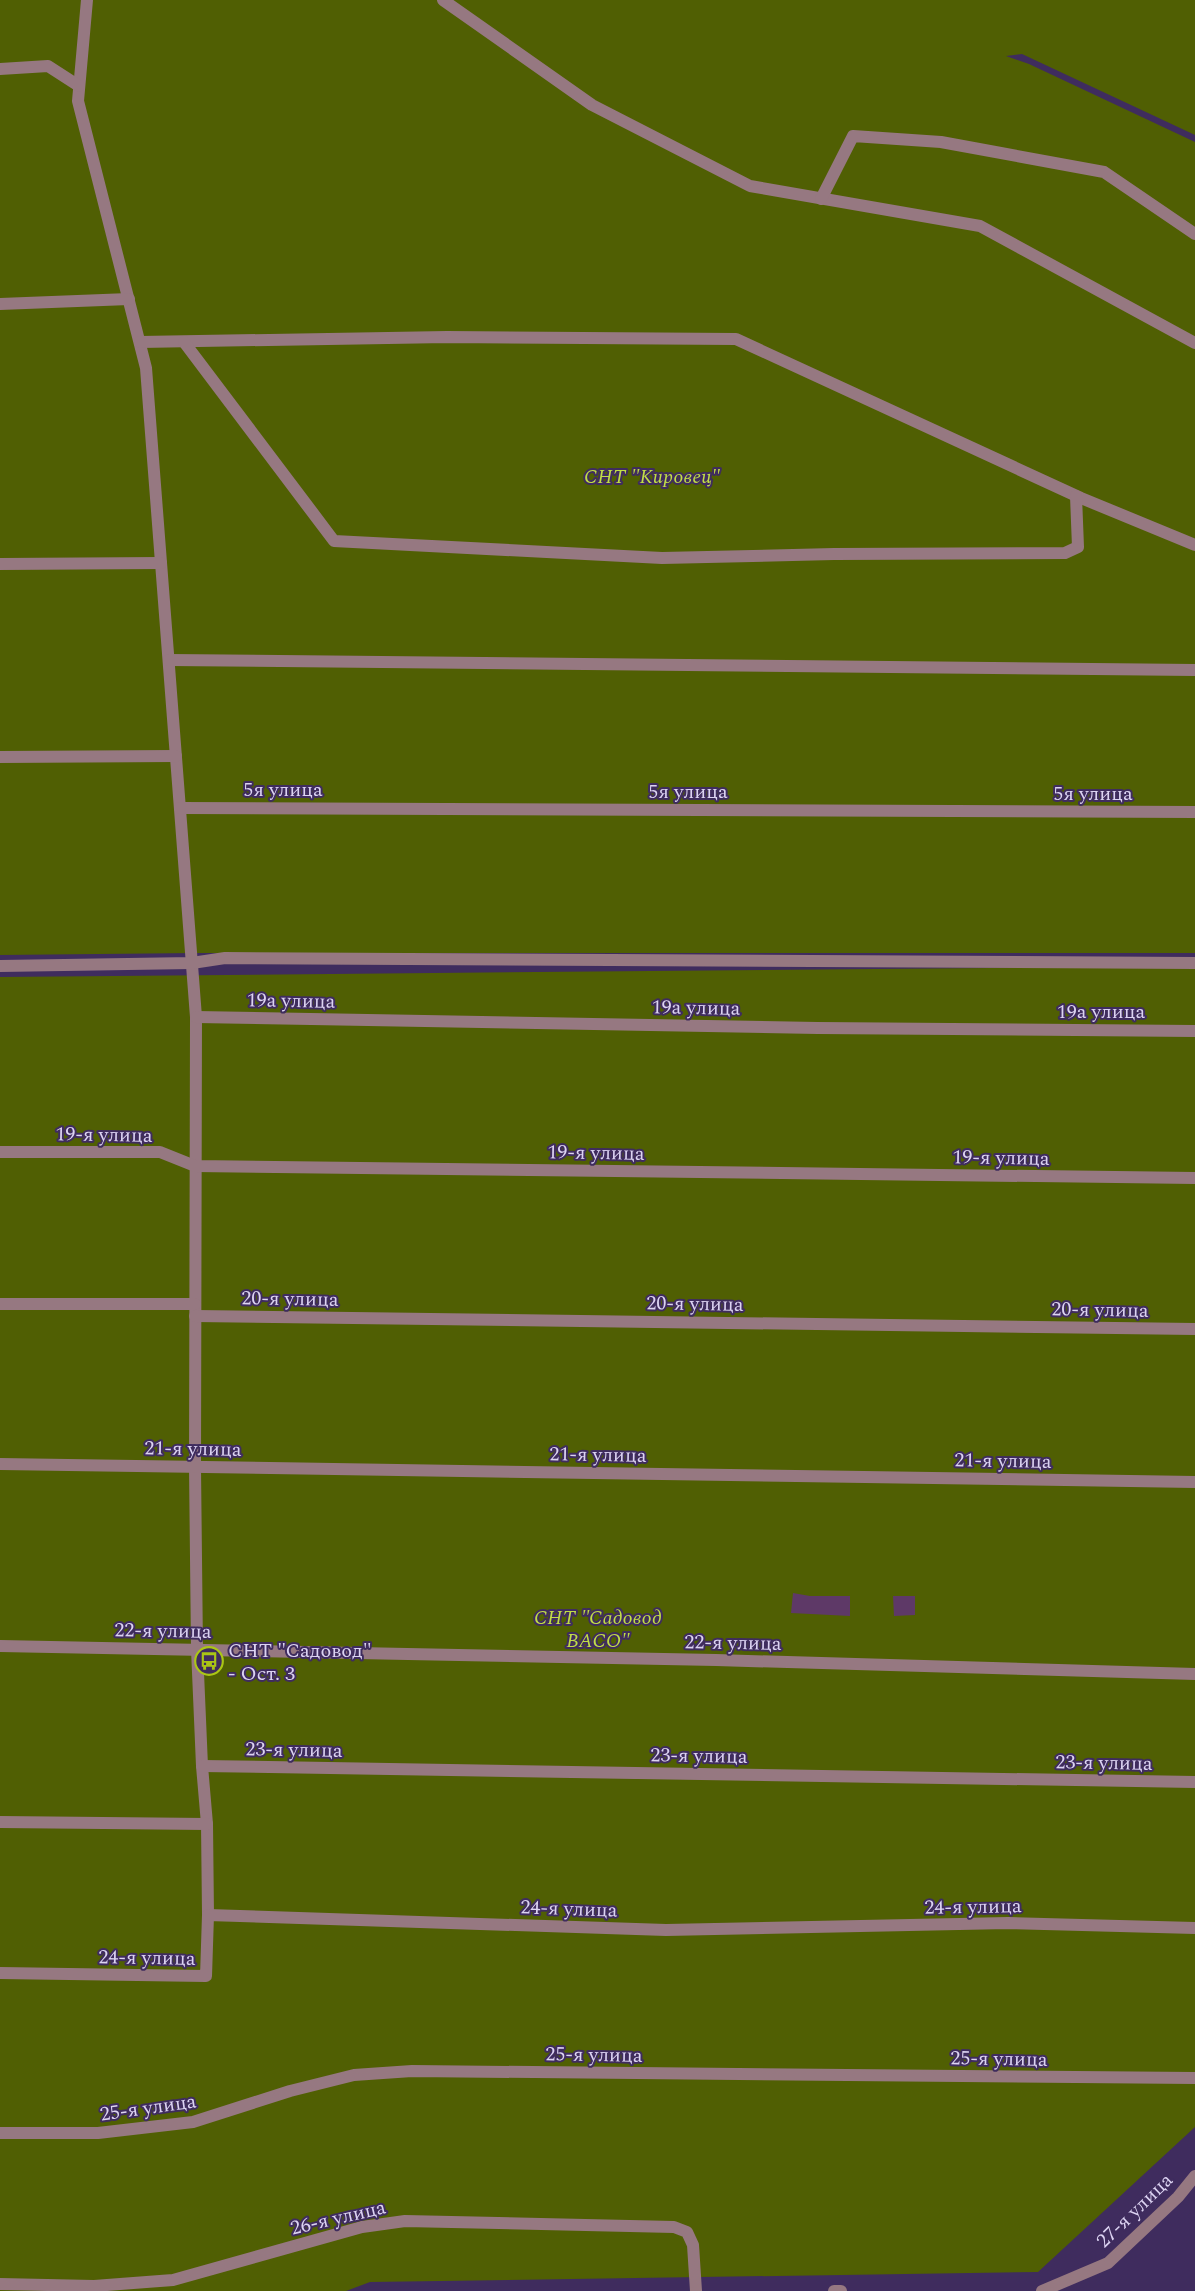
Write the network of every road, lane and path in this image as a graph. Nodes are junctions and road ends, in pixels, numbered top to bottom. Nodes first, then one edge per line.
1 (87, 0) edge
2 (443, 0) edge
3 (0, 69) edge
4 (79, 86) junction
5 (822, 198) junction
6 (1195, 234) edge
7 (129, 299) junction
8 (0, 304) edge
9 (140, 342) junction
10 (184, 342) junction
11 (1195, 343) edge
12 (1076, 496) junction
13 (1195, 546) edge
14 (161, 563) junction
15 (0, 564) edge
16 (169, 660) junction
17 (1195, 670) edge
18 (176, 756) junction
19 (0, 757) edge
20 (180, 808) junction
21 (1195, 812) edge
22 (192, 963) junction
23 (1195, 963) edge
24 (0, 966) edge
25 (196, 1017) junction
26 (1195, 1031) edge
27 (0, 1152) edge
28 (195, 1166) junction
29 (1195, 1178) edge
30 (0, 1304) edge
31 (195, 1310) junction
32 (1195, 1329) edge
33 (0, 1464) edge
34 (194, 1466) junction
35 (1195, 1482) edge
36 (0, 1646) edge
37 (197, 1649) junction
38 (1195, 1674) edge
39 (202, 1766) junction
40 (1195, 1782) edge
41 (0, 1822) edge
42 (206, 1824) junction
43 (208, 1915) junction
44 (1195, 1928) edge
45 (0, 1973) edge
46 (1195, 2078) edge
47 (0, 2133) edge
48 (1195, 2176) edge
49 (0, 2284) edge
50 (696, 2291) edge
51 (834, 2291) edge
52 (841, 2291) edge
53 (1042, 2291) edge

1 - 4 street
2 - 5 street
3 - 4 street
4 - 7 street
5 - 6 street
5 - 11 street
7 - 8 street
7 - 9 street
9 - 10 street
9 - 14 street
10 - 12 street
10 - 12 street
12 - 13 street
14 - 15 street
14 - 16 street
16 - 17 street
16 - 18 street
18 - 19 street
18 - 20 street
20 - 21 street, 5я улица
20 - 22 street
22 - 23 street
22 - 24 street
22 - 25 street
25 - 26 street, 19а улица
25 - 28 street
27 - 28 street, 19-я улица
28 - 29 street, 19-я улица
28 - 31 street
30 - 31 street, 20-я улица
31 - 32 street, 20-я улица
31 - 34 street
33 - 34 street, 21-я улица
34 - 35 street, 21-я улица
34 - 37 street
36 - 37 street, 22-я улица
37 - 38 street, 22-я улица
37 - 39 street
39 - 40 street, 23-я улица
39 - 42 street
41 - 42 street
42 - 43 street
43 - 44 street, 24-я улица
43 - 45 street, 24-я улица
46 - 47 street, 25-я улица
48 - 53 street, 27-я улица
49 - 50 street, 26-я улица
51 - 52 street

